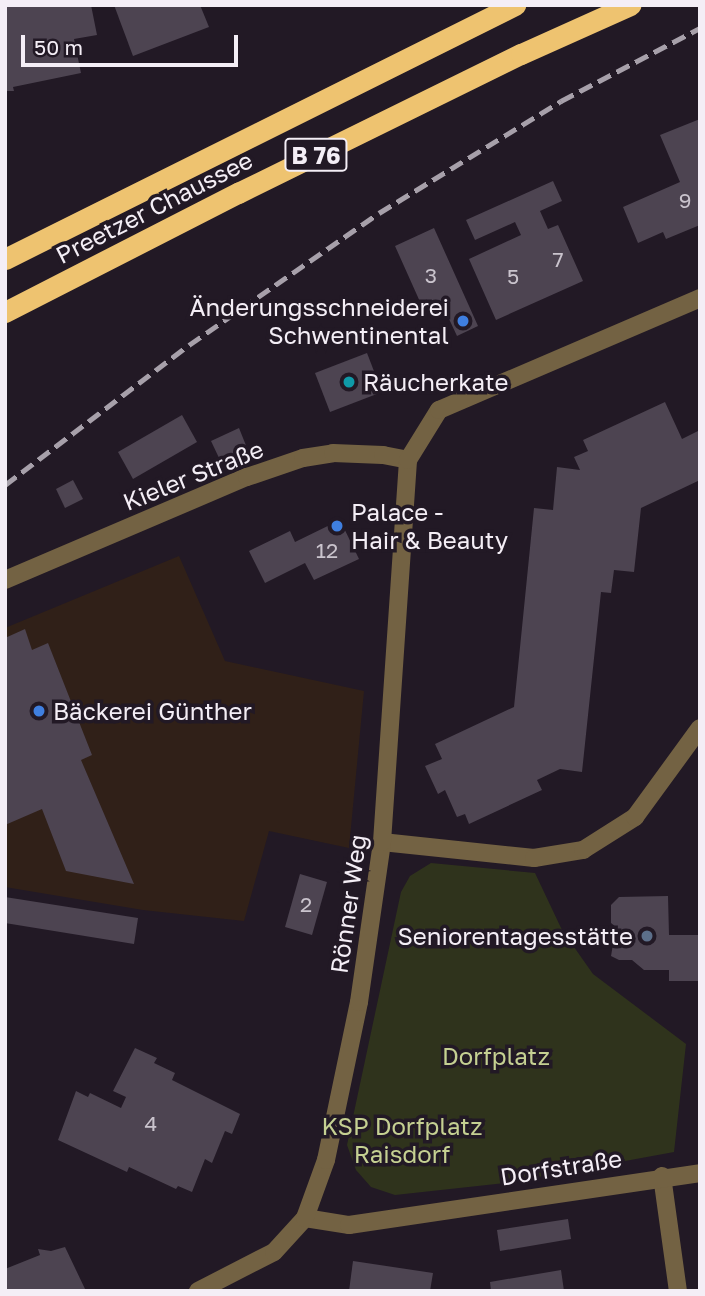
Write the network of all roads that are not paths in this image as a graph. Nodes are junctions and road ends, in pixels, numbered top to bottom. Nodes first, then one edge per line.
1 (515, 5) edge
2 (630, 5) edge
3 (5, 259) edge
4 (700, 298) edge
5 (5, 312) edge
6 (408, 460) junction
7 (5, 580) edge
8 (700, 728) edge
9 (383, 842) junction
10 (700, 1173) edge
11 (662, 1176) junction
12 (305, 1218) junction
13 (198, 1291) edge
14 (678, 1291) edge

1 - 3 highway, Preetzer Chaussee / B 76
2 - 5 highway, Preetzer Chaussee / B 76
4 - 6 street
6 - 7 street, Kieler Straße
6 - 9 street, Rönner Weg
8 - 9 street
9 - 12 street, Rönner Weg
10 - 11 street, Dorfstraße
11 - 12 street, Dorfstraße
11 - 14 street
12 - 13 street, Rönner Weg

